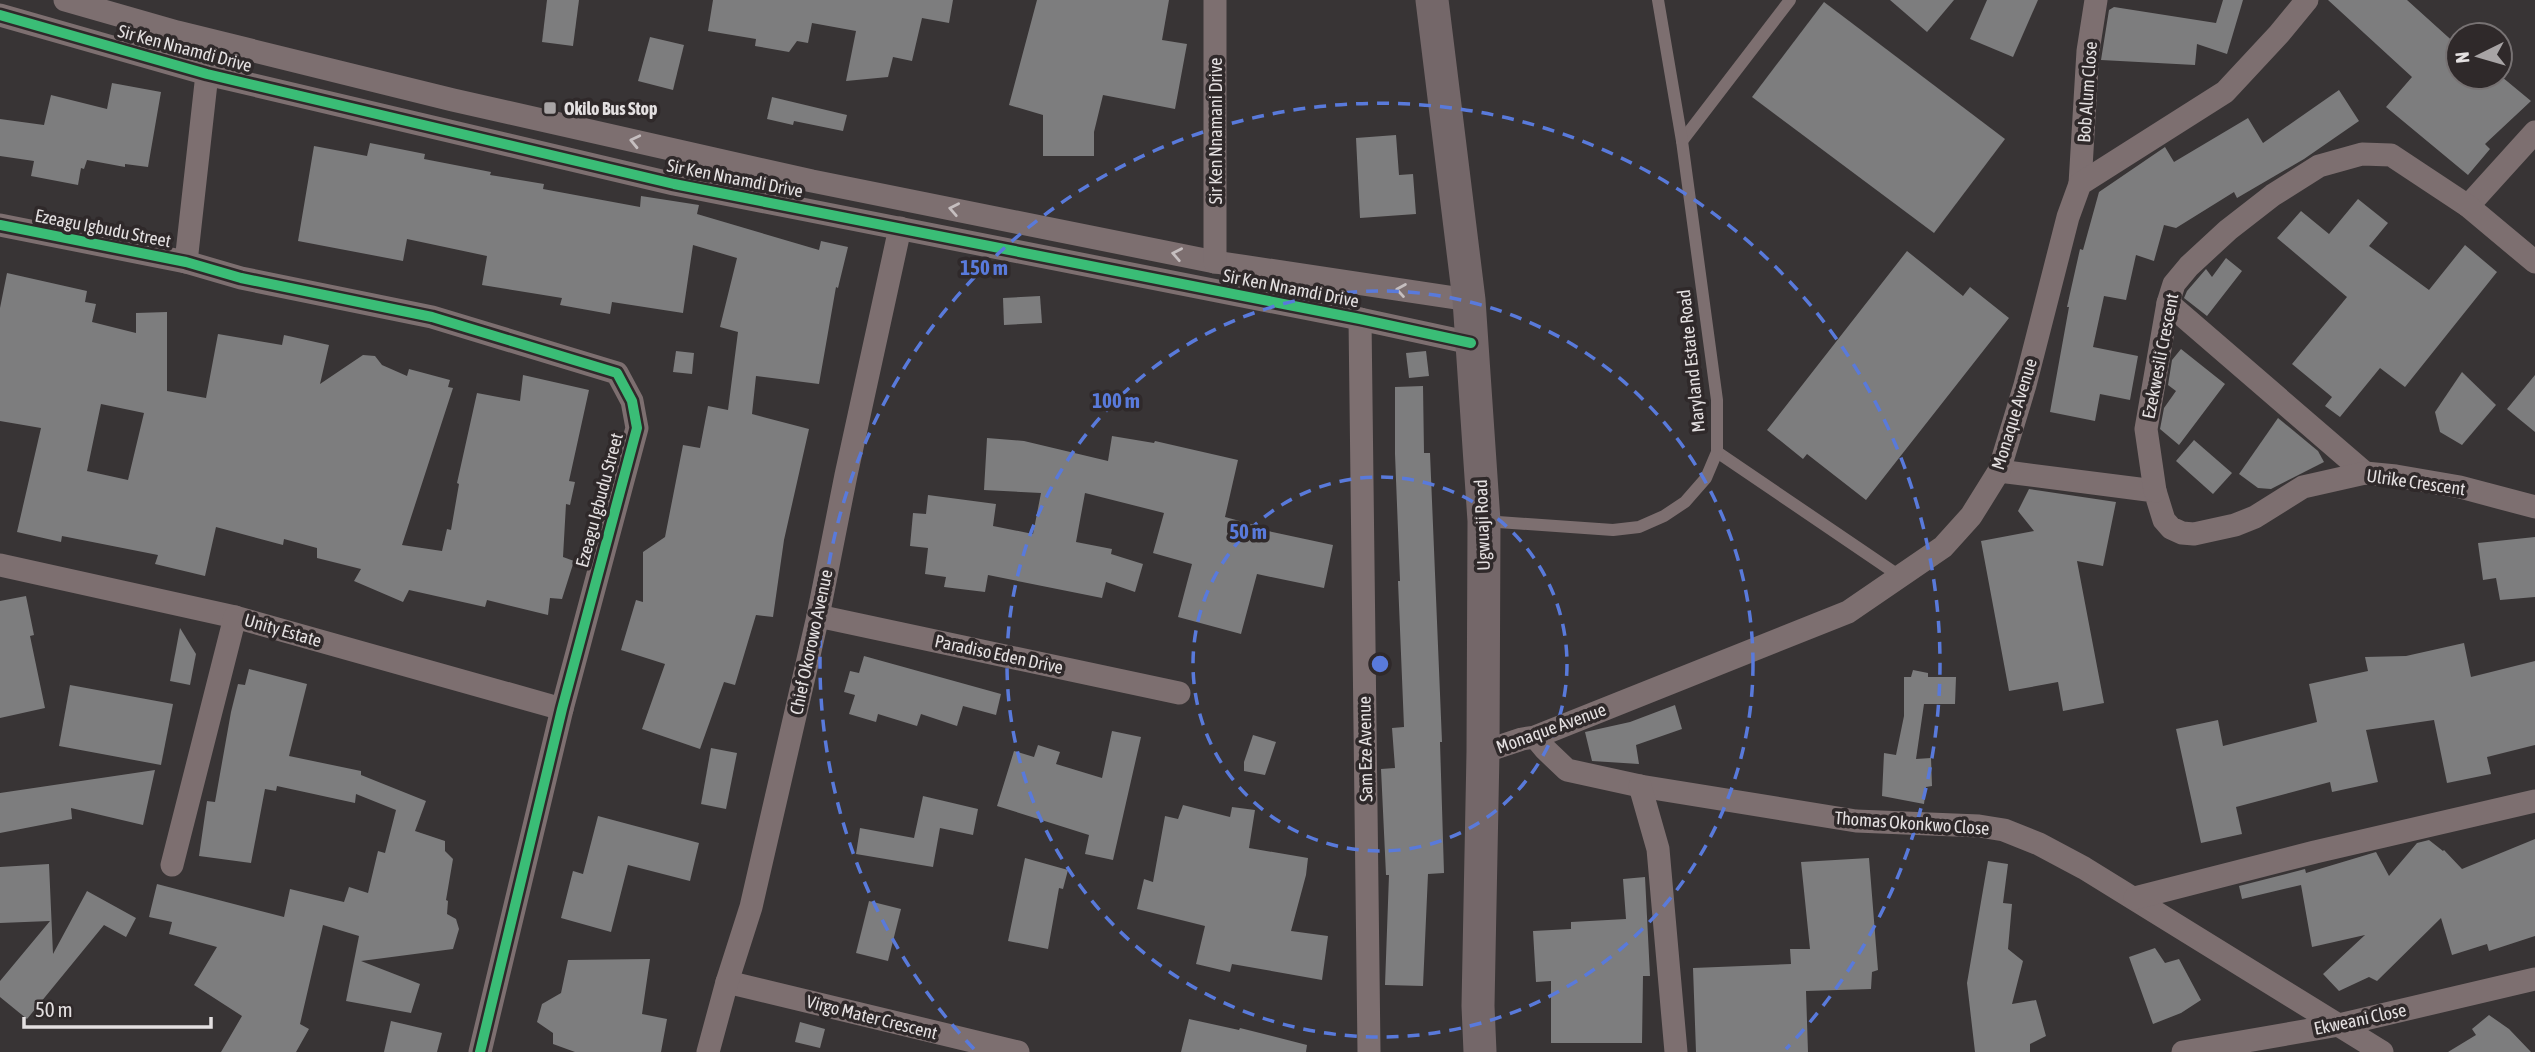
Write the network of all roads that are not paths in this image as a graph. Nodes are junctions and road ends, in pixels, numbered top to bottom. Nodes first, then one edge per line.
1 (65, 0) edge
2 (1215, 0) edge
3 (1432, 0) edge
4 (1658, 0) edge
5 (1790, 0) edge
6 (2096, 0) edge
7 (2307, 0) edge
8 (0, 15) edge
9 (207, 74) junction
10 (2535, 132) edge
11 (1682, 141) junction
12 (679, 151) junction
13 (674, 184) junction
14 (2080, 184) junction
15 (2468, 206) junction
16 (0, 225) edge
17 (900, 228) junction
18 (186, 262) junction
19 (1215, 262) junction
20 (2535, 262) edge
21 (1469, 300) junction
22 (2168, 303) junction
23 (1360, 319) junction
24 (1471, 343) junction
25 (1717, 452) junction
26 (1999, 471) junction
27 (2365, 472) junction
28 (2155, 491) junction
29 (2535, 507) edge
30 (1484, 521) junction
31 (0, 565) edge
32 (1901, 577) junction
33 (818, 616) junction
34 (236, 617) junction
35 (1179, 693) dead end
36 (562, 709) junction
37 (1535, 737) junction
38 (1483, 752) junction
39 (1640, 786) junction
40 (2535, 801) edge
41 (172, 865) dead end
42 (2135, 898) junction
43 (2535, 979) edge
44 (727, 982) junction
45 (2339, 1025) junction
46 (480, 1052) edge
47 (708, 1052) edge
48 (1018, 1052) edge
49 (1369, 1052) edge
50 (1480, 1052) edge
51 (1676, 1052) edge
52 (2183, 1052) edge
53 (2382, 1052) edge

12 -> 1 street, Sir Ken Nnamdi Drive
2 - 19 street, Sir Ken Nnamani Drive
3 - 21 main road, Ugwuaji Road
4 - 11 lane, Maryland Estate Road
5 - 11 lane
6 - 14 street, Bob Alum Close
7 - 14 street
8 - 9 street, Sir Ken Nnamdi Drive
9 - 13 street, Sir Ken Nnamdi Drive
9 - 18 street
10 - 15 street
11 - 25 lane, Maryland Estate Road
12 - 13 street
19 -> 12 street, Sir Ken Nnamdi Drive
13 - 17 street, Sir Ken Nnamdi Drive
14 - 26 street, Monaque Avenue
15 - 20 street, Ezekwesili Crescent
15 - 22 street, Ezekwesili Crescent
16 - 18 street, Ezeagu Igbudu Street
17 - 23 street, Sir Ken Nnamdi Drive
17 - 33 street, Chief Okorowo Avenue
18 - 36 street, Ezeagu Igbudu Street
21 -> 19 street, Sir Ken Nnamdi Drive
21 - 24 main road, Ugwuaji Road
22 - 27 street
22 - 28 street, Ezekwesili Crescent
23 - 24 street, Sir Ken Nnamdi Drive
23 - 49 street, Sam Eze Avenue
24 - 30 main road, Ugwuaji Road
25 - 30 lane, Maryland Estate Road
25 - 32 lane
26 - 28 street
26 - 32 street, Monaque Avenue
27 - 28 street, Ulrike Crescent
27 - 29 street, Ulrike Crescent
30 - 38 main road, Ugwuaji Road
31 - 34 street, Unity Estate
32 - 37 street, Monaque Avenue
33 - 35 street, Paradiso Eden Drive
33 - 44 street, Chief Okorowo Avenue
34 - 36 street, Unity Estate
34 - 41 street
36 - 46 street, Ezeagu Igbudu Street
37 - 38 street, Monaque Avenue
37 - 39 street, Thomas Okonkwo Close
38 - 50 main road, Ugwuaji Road
39 - 42 street, Thomas Okonkwo Close
39 - 51 street
40 - 42 street
42 - 45 street, Thomas Okonkwo Close
43 - 45 street, Ekweani Close
44 - 47 street, Chief Okorowo Avenue
44 - 48 street, Virgo Mater Crescent
45 - 52 street, Ekweani Close
45 - 53 street, Thomas Okonkwo Close

